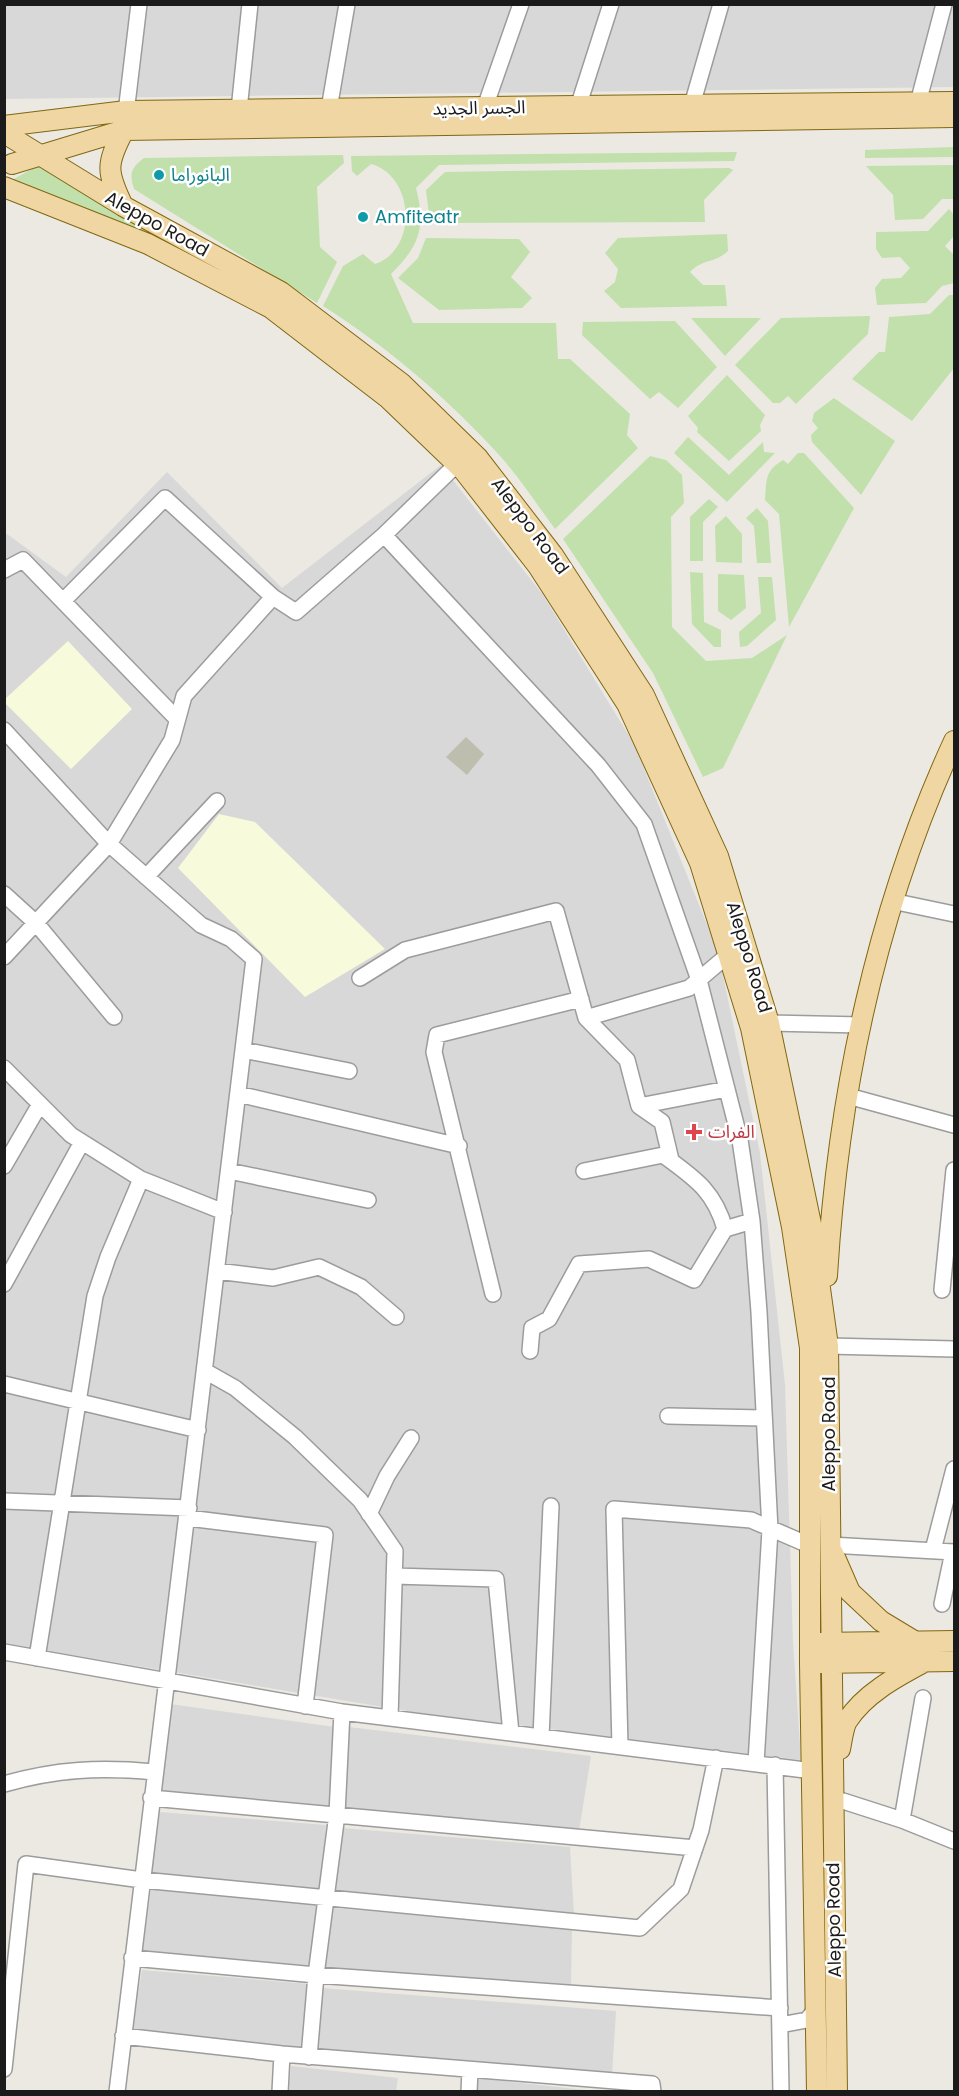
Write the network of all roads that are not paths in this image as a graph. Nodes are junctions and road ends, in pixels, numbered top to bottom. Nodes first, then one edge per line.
1 (139, 4) edge
2 (250, 4) edge
3 (347, 4) edge
4 (521, 4) edge
5 (611, 4) edge
6 (721, 4) edge
7 (944, 4) edge
8 (954, 102) edge
9 (918, 103) junction
10 (692, 105) junction
11 (579, 106) junction
12 (485, 107) junction
13 (329, 109) junction
14 (239, 110) junction
15 (954, 117) edge
16 (125, 120) junction
17 (6, 131) edge
18 (36, 154) junction
19 (8, 169) edge
20 (4, 187) edge
21 (123, 206) junction
22 (457, 464) junction
23 (384, 535) junction
24 (4, 570) edge
25 (273, 597) junction
26 (63, 601) junction
27 (177, 719) junction
28 (4, 730) edge
29 (954, 741) edge
30 (948, 770) edge
31 (217, 801) dead end
32 (109, 844) junction
33 (147, 877) junction
34 (4, 894) edge
35 (892, 901) junction
36 (954, 914) edge
37 (36, 923) junction
38 (728, 956) junction
39 (4, 957) edge
40 (360, 978) dead end
41 (699, 980) junction
42 (581, 999) junction
43 (114, 1017) dead end
44 (586, 1018) junction
45 (769, 1023) junction
46 (862, 1025) junction
47 (243, 1050) junction
48 (4, 1068) edge
49 (349, 1071) dead end
50 (727, 1089) junction
51 (238, 1094) junction
52 (848, 1096) junction
53 (40, 1104) junction
54 (639, 1106) junction
55 (954, 1125) edge
56 (82, 1142) junction
57 (459, 1146) junction
58 (671, 1160) junction
59 (4, 1166) edge
60 (954, 1170) edge
61 (229, 1171) junction
62 (584, 1171) dead end
63 (141, 1179) junction
64 (368, 1200) dead end
65 (224, 1212) junction
66 (752, 1221) junction
67 (725, 1229) junction
68 (217, 1271) junction
69 (4, 1284) edge
70 (942, 1290) dead end
71 (493, 1294) dead end
72 (825, 1315) junction
73 (396, 1317) dead end
74 (828, 1346) junction
75 (954, 1349) edge
76 (530, 1351) dead end
77 (205, 1371) junction
78 (4, 1384) edge
79 (78, 1402) junction
80 (668, 1416) dead end
81 (763, 1418) junction
82 (198, 1430) junction
83 (411, 1438) dead end
84 (954, 1469) edge
85 (4, 1501) edge
86 (62, 1503) junction
87 (550, 1506) dead end
88 (188, 1514) junction
89 (369, 1514) junction
90 (770, 1530) junction
91 (820, 1546) junction
92 (933, 1550) junction
93 (954, 1552) edge
94 (394, 1576) junction
95 (942, 1604) dead end
96 (914, 1641) junction
97 (954, 1641) edge
98 (810, 1643) junction
99 (4, 1652) edge
100 (831, 1652) junction
101 (37, 1658) junction
102 (927, 1661) junction
103 (954, 1661) edge
104 (810, 1664) junction
105 (165, 1681) junction
106 (923, 1698) dead end
107 (305, 1706) junction
108 (342, 1712) junction
109 (390, 1718) junction
110 (511, 1733) junction
111 (541, 1737) junction
112 (620, 1746) junction
113 (716, 1758) junction
114 (756, 1763) junction
115 (775, 1765) junction
116 (813, 1771) junction
117 (154, 1772) junction
118 (834, 1772) junction
119 (4, 1784) edge
120 (151, 1798) junction
121 (833, 1801) junction
122 (337, 1814) junction
123 (902, 1820) junction
124 (954, 1841) edge
125 (695, 1848) junction
126 (141, 1880) junction
127 (326, 1898) junction
128 (132, 1958) junction
129 (316, 1975) junction
130 (780, 2008) junction
131 (816, 2009) junction
132 (780, 2025) junction
133 (123, 2036) junction
134 (282, 2054) junction
135 (309, 2057) junction
136 (4, 2069) edge
137 (470, 2070) junction
138 (117, 2091) edge
139 (280, 2091) edge
140 (469, 2091) edge
141 (653, 2091) edge
142 (781, 2091) edge
143 (817, 2091) edge
144 (837, 2091) edge

1 - 16 street
2 - 14 street
3 - 13 street
4 - 12 street
5 - 11 street
6 - 10 street
7 - 9 street
8 - 9 main road, الجسر الجديد
9 - 10 main road, الجسر الجديد
10 - 11 main road, الجسر الجديد
11 - 12 main road, الجسر الجديد
12 - 13 main road, الجسر الجديد
13 - 14 main road, الجسر الجديد
14 - 16 main road, الجسر الجديد
15 - 16 main road, الجسر الجديد
16 - 17 main road, الجسر الجديد
16 - 18 main road, الجسر الجديد
16 - 21 main road
17 - 18 main road, Aleppo Road
17 - 19 main road
18 - 19 main road, الجسر الجديد
18 - 21 main road, Aleppo Road
20 - 22 main road, Aleppo Road
21 - 45 main road, Aleppo Road
22 - 23 street
22 - 38 main road, Aleppo Road
23 - 25 street
23 - 41 street
24 - 26 street
25 - 26 street
25 - 27 street
26 - 27 street
27 - 32 street
28 - 32 street
29 - 30 main road
30 - 35 main road
31 - 33 street
32 - 33 street
32 - 37 street
33 - 47 street
34 - 37 street
35 - 36 street
35 - 46 main road
37 - 39 street
37 - 43 street
38 - 41 street
38 - 91 main road, Aleppo Road
40 - 42 street
41 - 44 street
41 - 50 street
42 - 44 street
42 - 57 street
44 - 54 street
45 - 46 street
45 - 72 main road, Aleppo Road
46 - 52 main road
47 - 49 street
47 - 51 street
48 - 53 street
50 - 54 street
50 - 66 street
51 - 57 street
51 - 61 street
52 - 55 street
52 - 72 main road
53 - 56 street
53 - 59 street
54 - 58 street
56 - 63 street
56 - 69 street
57 - 71 street
58 - 62 street
58 - 67 street
60 - 70 street
61 - 64 street
61 - 65 street
63 - 65 street
63 - 79 street
65 - 68 street
66 - 67 street
66 - 81 street
67 - 76 street
68 - 73 street
68 - 77 street
72 - 74 main road, Aleppo Road
74 - 75 street
74 - 91 main road, Aleppo Road
77 - 82 street
77 - 89 street
78 - 79 street
79 - 82 street
79 - 86 street
80 - 81 street
81 - 90 street
82 - 88 street
83 - 89 street
84 - 92 street
85 - 86 street
86 - 88 street
86 - 101 street
87 - 111 street
88 - 105 street
88 - 107 street
89 - 94 street
90 - 91 street
90 - 112 street
90 - 114 street
91 - 92 street
91 - 96 main road
91 - 98 main road, Aleppo Road
91 - 100 main road, Aleppo Road
92 - 93 street
93 - 95 street
94 - 109 street
94 - 110 street
96 - 97 main road
96 - 100 main road
98 - 100 main road
98 - 104 main road, Aleppo Road
99 - 101 street
100 - 102 main road
100 - 104 main road
100 - 118 main road, Aleppo Road
101 - 105 street
102 - 103 main road
102 - 118 main road
104 - 116 main road, Aleppo Road
105 - 107 street
105 - 117 street
106 - 123 street
107 - 108 street
108 - 109 street
108 - 122 street
109 - 110 street
110 - 111 street
111 - 112 street
112 - 113 street
113 - 114 street
113 - 125 street
114 - 115 street
115 - 116 street
115 - 130 street
116 - 131 main road, Aleppo Road
117 - 119 street
117 - 120 street
118 - 121 main road, Aleppo Road
120 - 122 street
120 - 126 street
121 - 123 street
121 - 144 main road, Aleppo Road
122 - 125 street
122 - 127 street
123 - 124 street
125 - 127 street
126 - 127 street
126 - 128 street
126 - 136 street
127 - 129 street
128 - 129 street
128 - 133 street
129 - 130 street
129 - 135 street
130 - 132 street
131 - 132 street
131 - 143 main road, Aleppo Road
132 - 142 street
133 - 134 street
133 - 138 street
134 - 135 street
134 - 139 street
135 - 137 street
137 - 140 street
137 - 141 street

